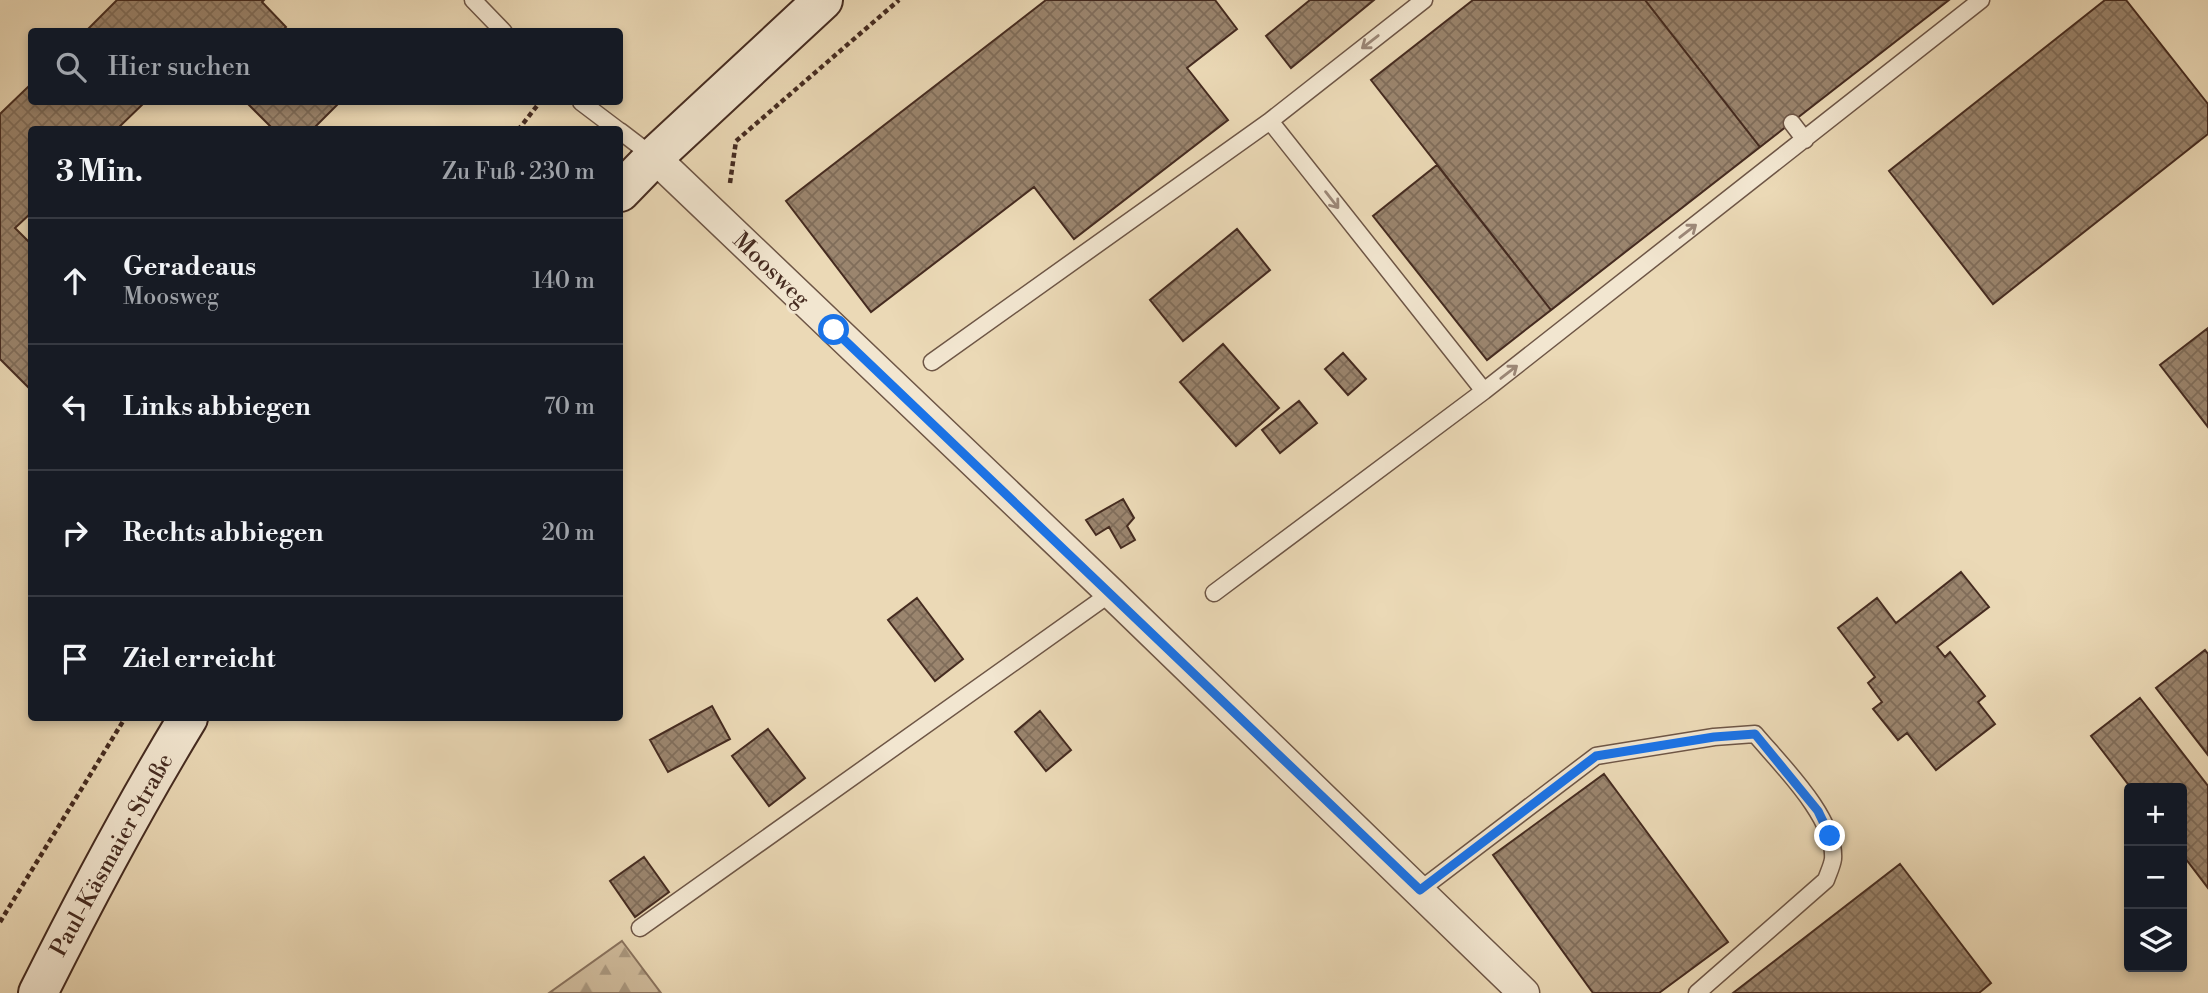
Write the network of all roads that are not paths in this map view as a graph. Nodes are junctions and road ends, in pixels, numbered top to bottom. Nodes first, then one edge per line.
1 (473, 0) edge
2 (1424, 0) edge
3 (1981, 0) edge
4 (820, 3) edge
5 (500, 28) edge
6 (585, 105) edge
7 (1270, 121) junction
8 (1792, 123) dead end
9 (614, 126) edge
10 (623, 133) edge
11 (1805, 140) junction
12 (654, 157) junction
13 (623, 189) edge
14 (932, 362) dead end
15 (1484, 391) junction
16 (1111, 593) junction
17 (1214, 593) dead end
18 (186, 721) edge
19 (1420, 890) junction
20 (640, 928) dead end
21 (38, 993) edge
22 (1524, 993) edge
23 (1698, 993) edge

1 - 5 lane
2 -> 7 lane
3 - 11 lane
4 - 12 street
6 - 9 lane
7 - 14 lane
7 -> 15 lane
8 - 11 lane
10 - 12 lane
15 -> 11 lane
12 - 13 street
12 - 16 street, Moosweg
15 - 17 lane
16 - 19 street, Moosweg
16 - 20 lane
18 - 21 street, Paul-Käsmaier Straße
19 - 22 street, Moosweg
19 - 23 lane

